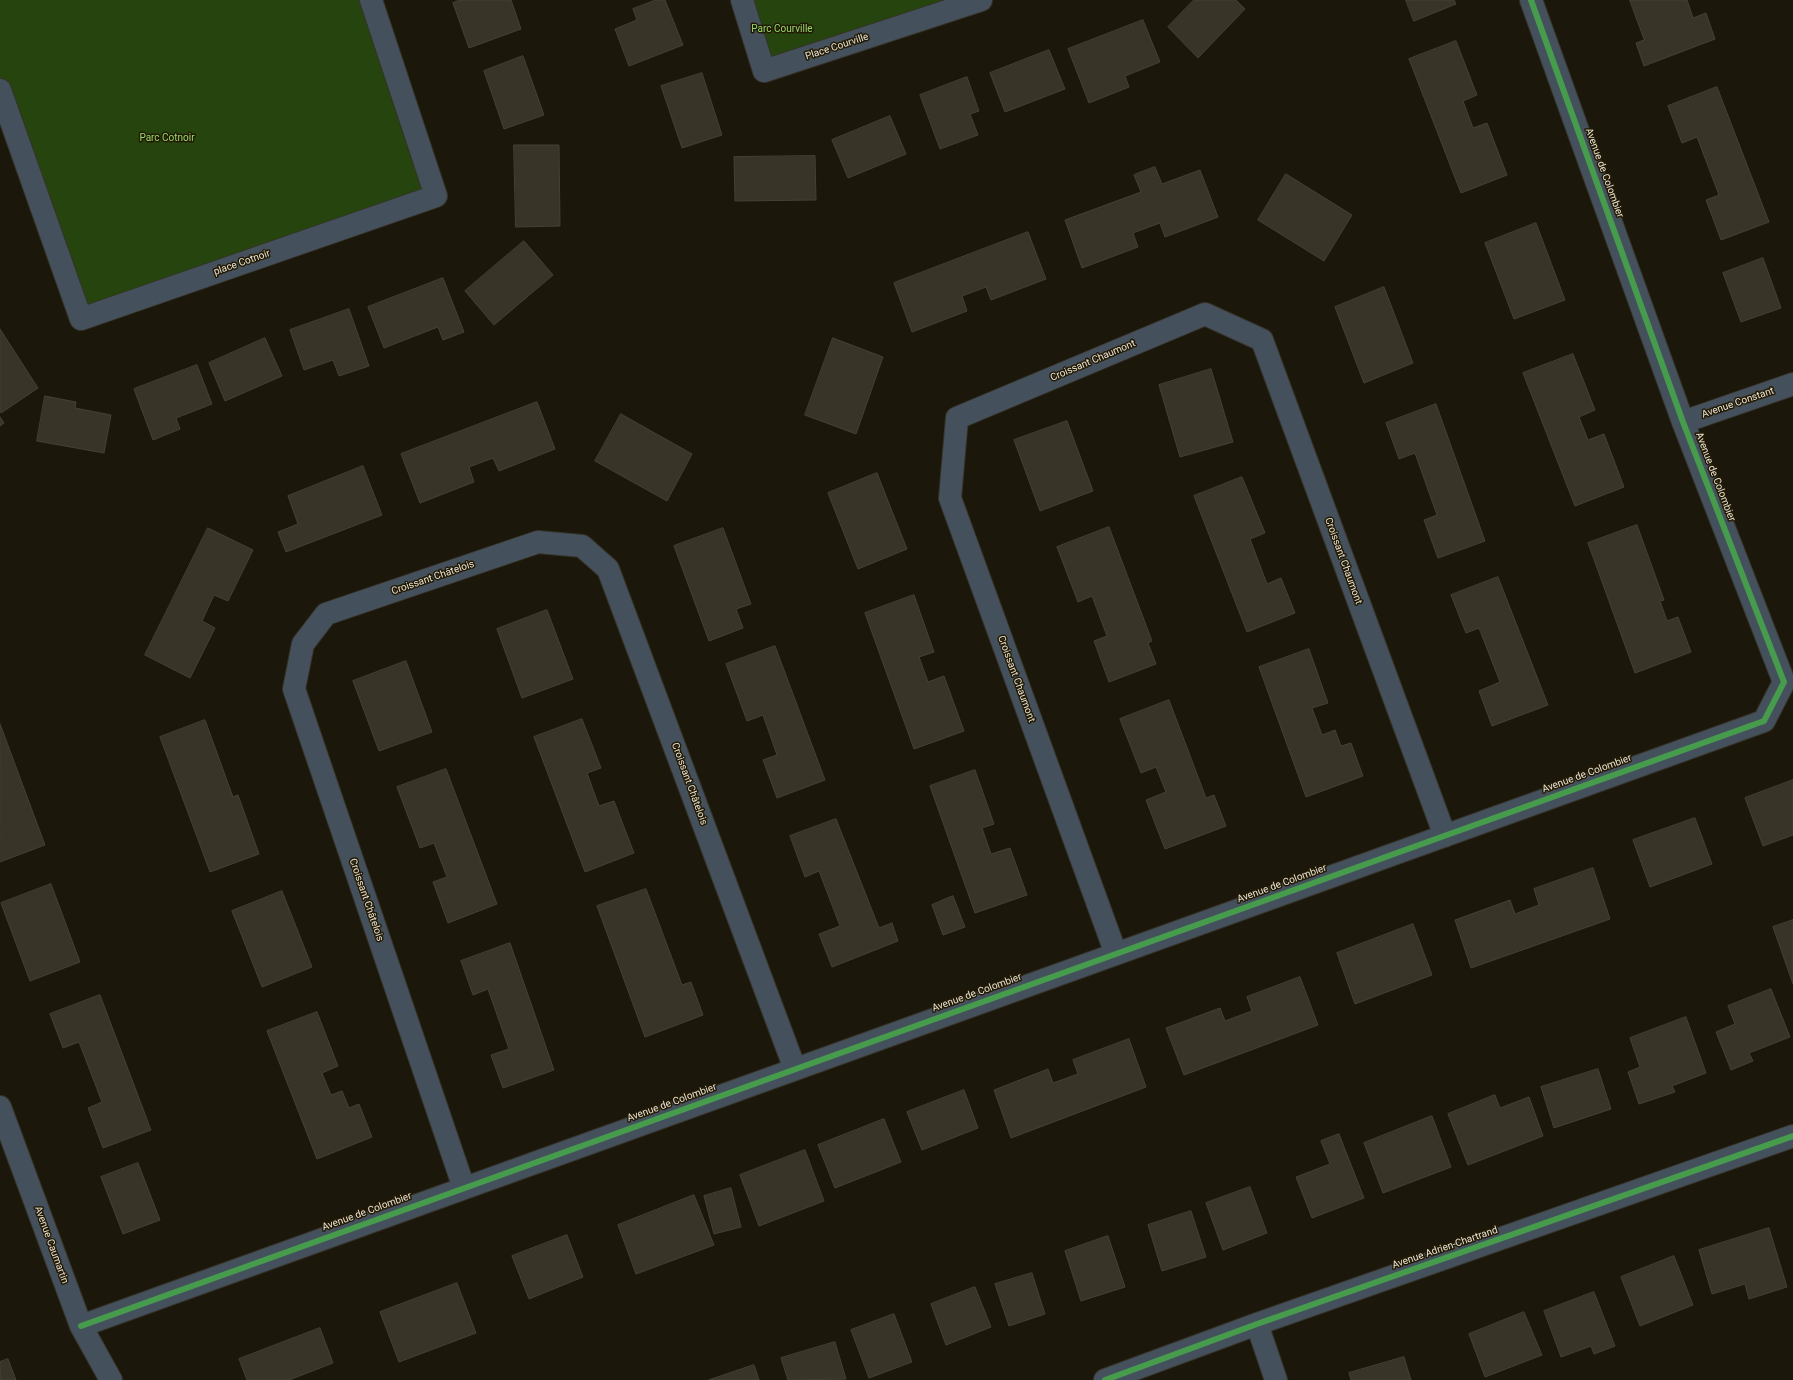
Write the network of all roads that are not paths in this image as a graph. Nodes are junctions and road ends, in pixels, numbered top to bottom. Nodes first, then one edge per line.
1 (371, 0) edge
2 (742, 0) edge
3 (981, 0) edge
4 (1531, 0) edge
5 (0, 90) edge
6 (1793, 384) edge
7 (1683, 422) junction
8 (1444, 836) junction
9 (1116, 954) junction
10 (795, 1069) junction
11 (0, 1107) edge
12 (1793, 1136) edge
13 (464, 1188) junction
14 (1257, 1324) junction
15 (81, 1326) junction
16 (111, 1380) edge
17 (1104, 1380) edge
18 (1276, 1380) edge

1 - 5 street, place Cotnoir
2 - 3 street, Place Courville
4 - 7 street, Avenue de Colombier
6 - 7 street, Avenue Constant
7 - 8 street, Avenue de Colombier
8 - 9 street, Avenue de Colombier
8 - 9 street, Croissant Chaumont
9 - 10 street, Avenue de Colombier
10 - 13 street, Avenue de Colombier
10 - 13 street, Croissant Châtelois
11 - 15 street, Avenue Caumartin
12 - 14 street, Avenue Adrien-Chartrand
13 - 15 street, Avenue de Colombier
14 - 17 street, Avenue Adrien-Chartrand
14 - 18 street
15 - 16 street, Avenue Caumartin

